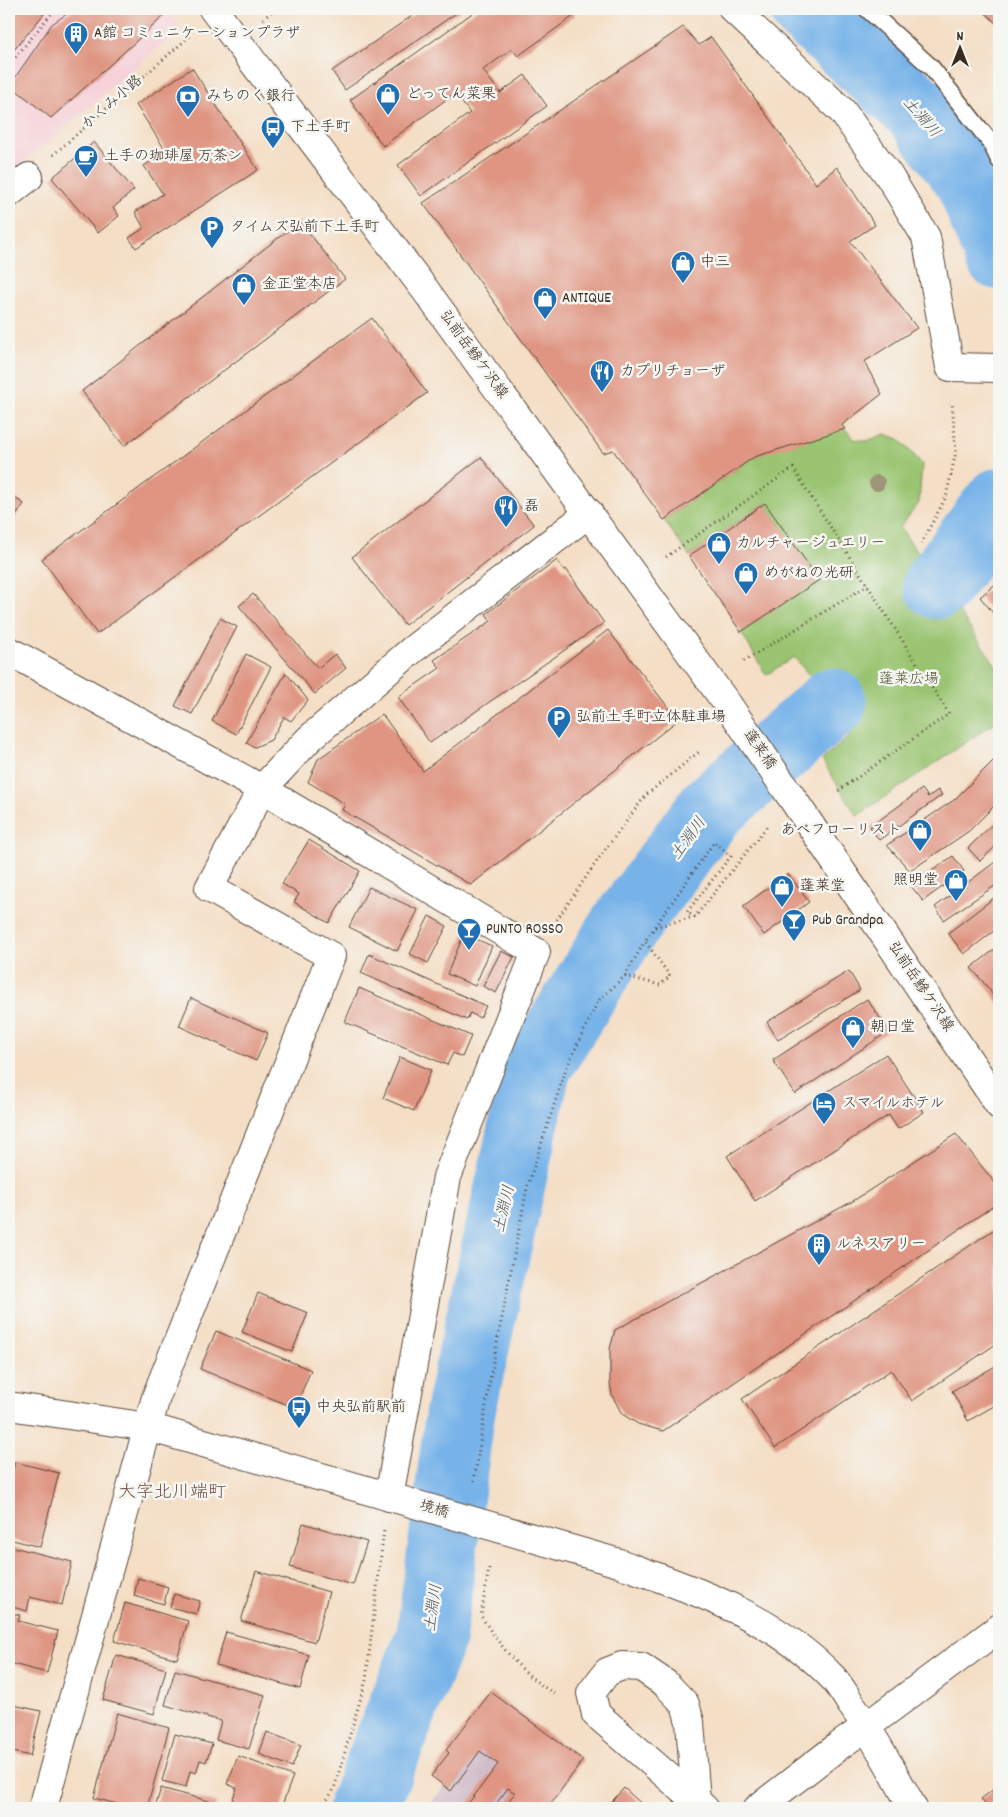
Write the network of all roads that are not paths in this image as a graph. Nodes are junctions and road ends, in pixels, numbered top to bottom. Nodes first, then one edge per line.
1 (213, 9) edge
2 (733, 9) edge
3 (867, 9) edge
4 (999, 160) edge
5 (999, 368) edge
6 (589, 514) junction
7 (9, 651) edge
8 (728, 705) joint
9 (262, 789) junction
10 (790, 795) joint
11 (999, 1105) edge
12 (9, 1406) edge
13 (148, 1427) junction
14 (397, 1499) junction
15 (999, 1628) edge
16 (867, 1726) junction
17 (700, 1805) edge
18 (43, 1808) edge
19 (758, 1808) edge
20 (913, 1808) edge

1 - 6 street, 弘前岳鰺ケ沢線
2 - 5 street
3 - 4 lane
6 - 8 street, 弘前岳鰺ケ沢線
6 - 9 street
7 - 9 street
8 - 10 street, 蓬莱橋, bridge
9 - 13 street
9 - 14 street
10 - 11 street, 弘前岳鰺ケ沢線
12 - 13 street, 境橋
13 - 14 street, 境橋
13 - 18 street
14 - 16 street, 境橋
15 - 16 street
16 - 19 street
16 - 20 street, 境橋
17 - 17 street

